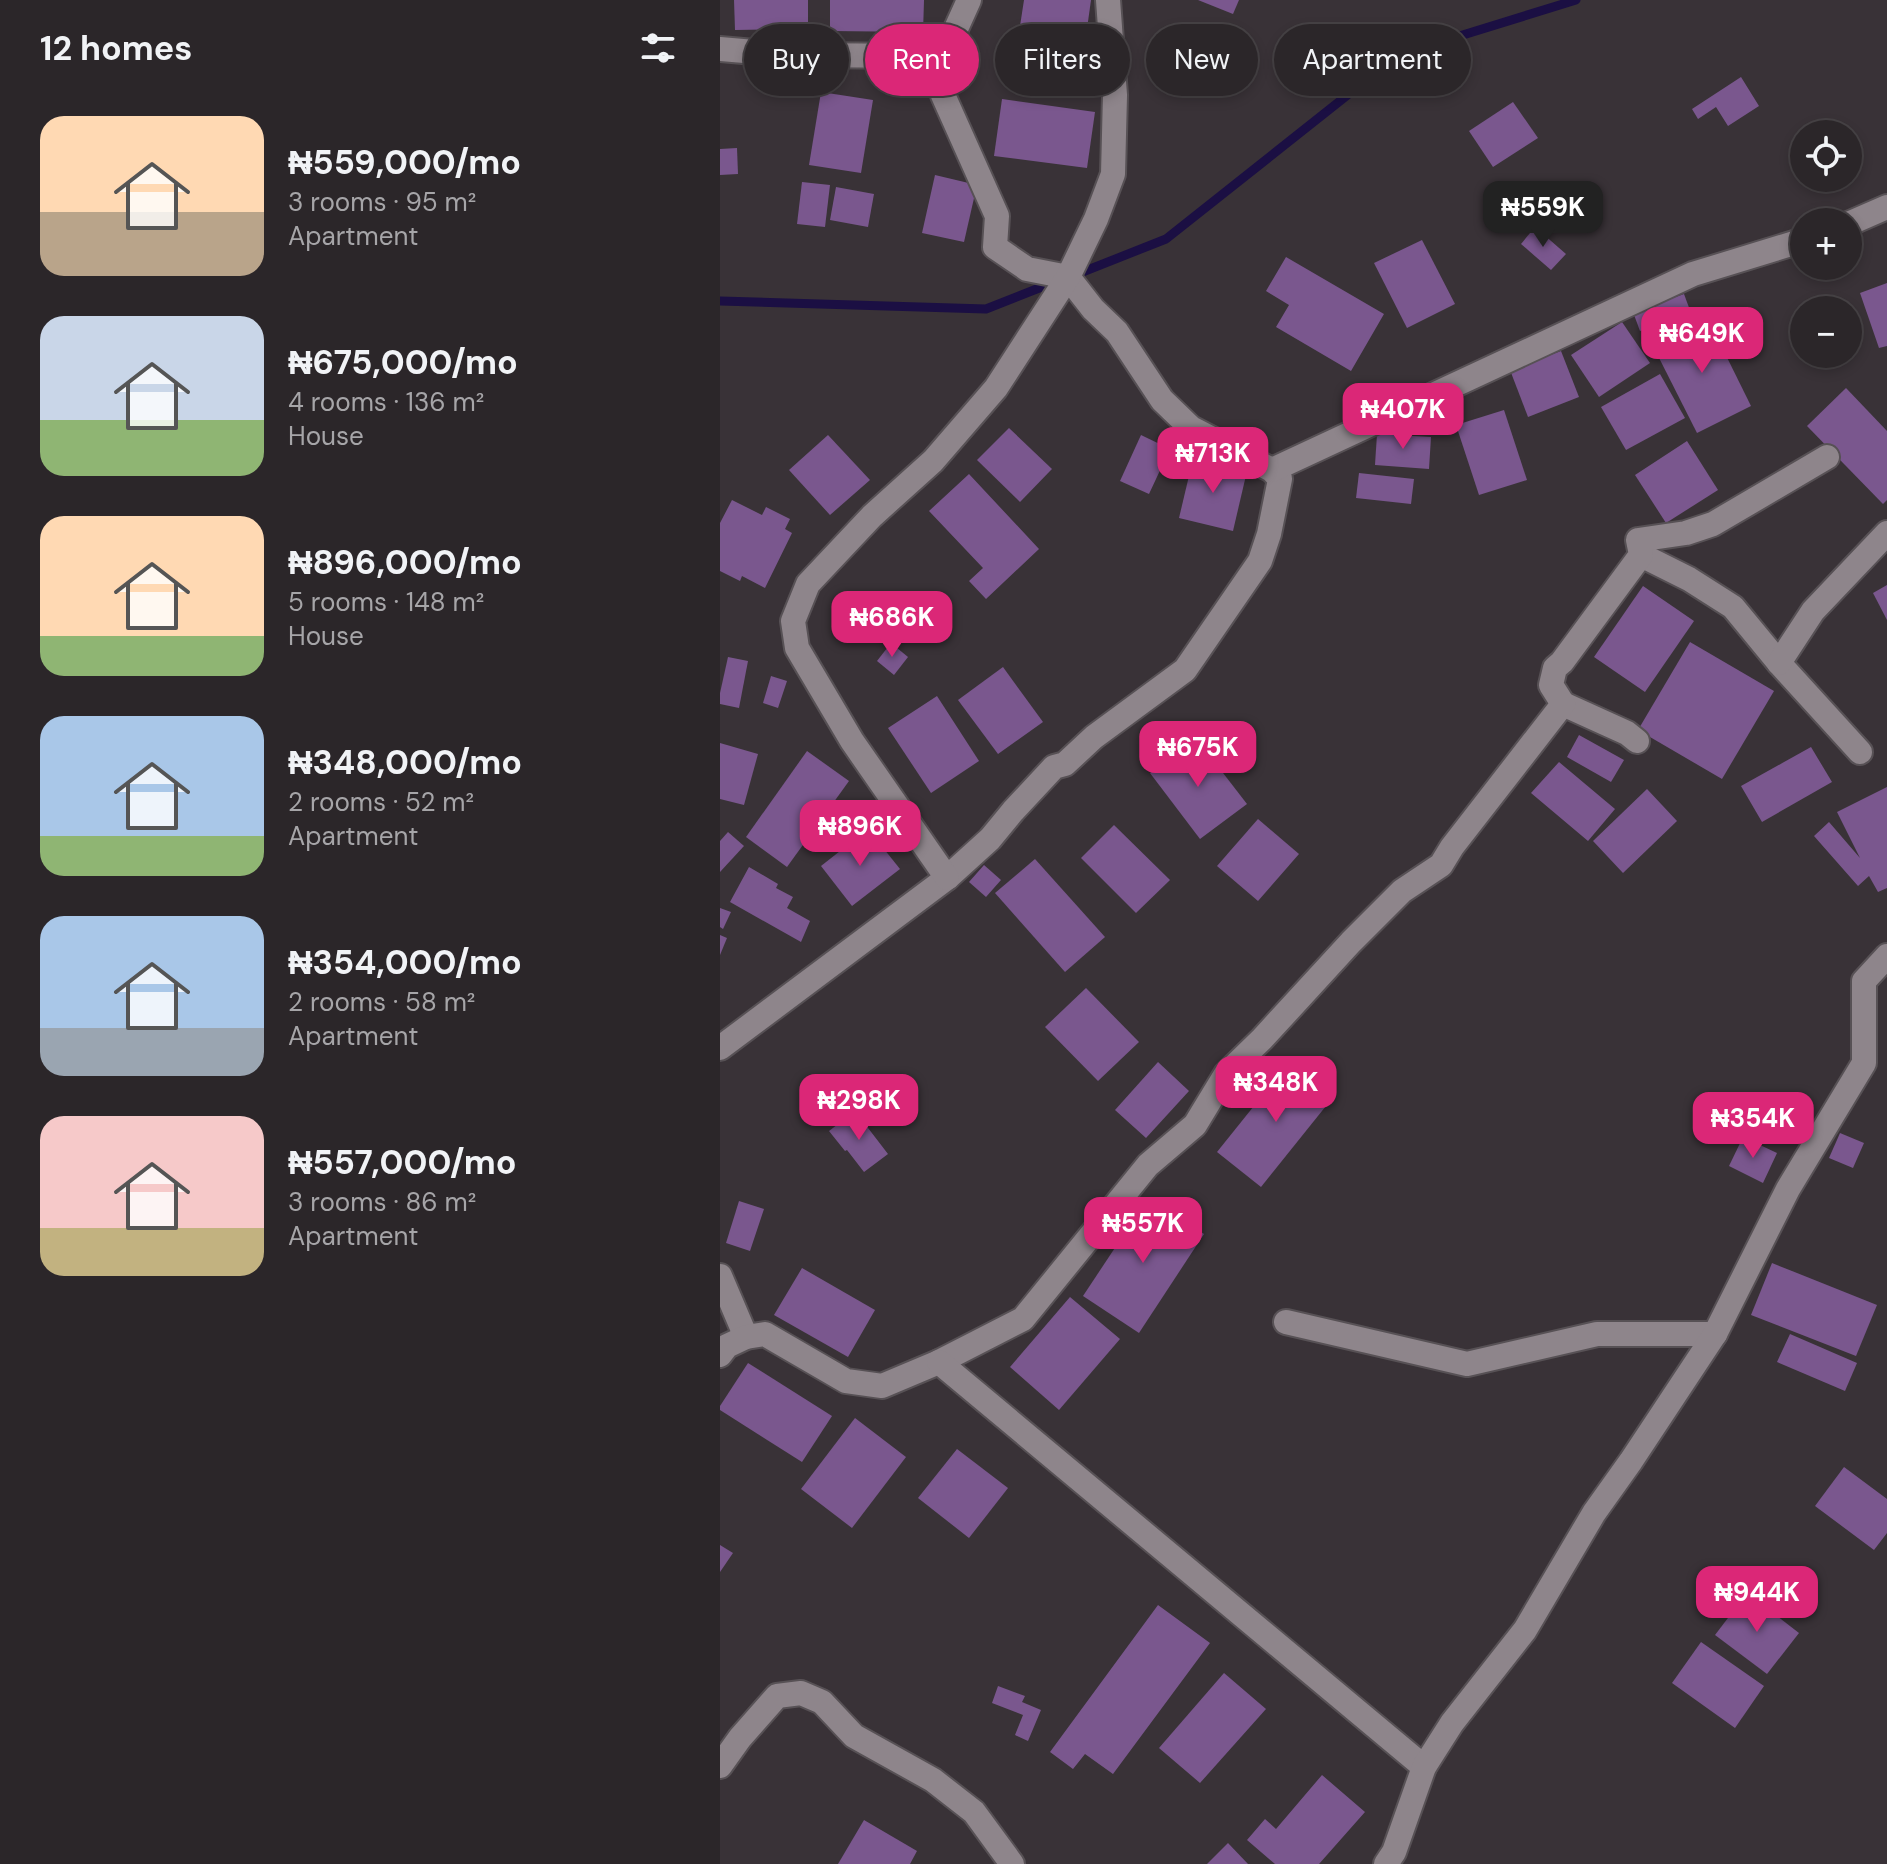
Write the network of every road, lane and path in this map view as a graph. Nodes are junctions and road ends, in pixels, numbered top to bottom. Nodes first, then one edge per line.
1 (969, 0) edge
2 (1108, 0) edge
3 (958, 24) edge
4 (720, 49) edge
5 (865, 56) edge
6 (943, 96) edge
7 (1887, 207) edge
8 (1862, 218) edge
9 (1790, 244) edge
10 (1068, 277) junction
11 (1827, 457) dead end
12 (1272, 470) junction
13 (1887, 533) edge
14 (1641, 555) junction
15 (1779, 663) junction
16 (1563, 704) junction
17 (1637, 741) dead end
18 (1860, 752) dead end
19 (947, 878) junction
20 (1887, 956) edge
21 (720, 1048) edge
22 (720, 1276) edge
23 (1286, 1322) dead end
24 (1715, 1334) junction
25 (746, 1337) junction
26 (720, 1355) edge
27 (939, 1362) junction
28 (720, 1766) edge
29 (1424, 1767) junction
30 (1012, 1864) edge
31 (1386, 1864) edge

1 - 3 street
2 - 10 street
4 - 5 street
6 - 10 street
7 - 8 street
9 - 12 street
10 - 12 street
10 - 19 street
11 - 14 street
12 - 19 street
13 - 15 street
14 - 15 street
14 - 16 street
15 - 18 street
16 - 17 street
16 - 27 street
19 - 21 street
20 - 24 street
22 - 25 street
23 - 24 street
24 - 29 street
25 - 26 street
25 - 27 street
27 - 29 street
28 - 30 street
29 - 31 street

